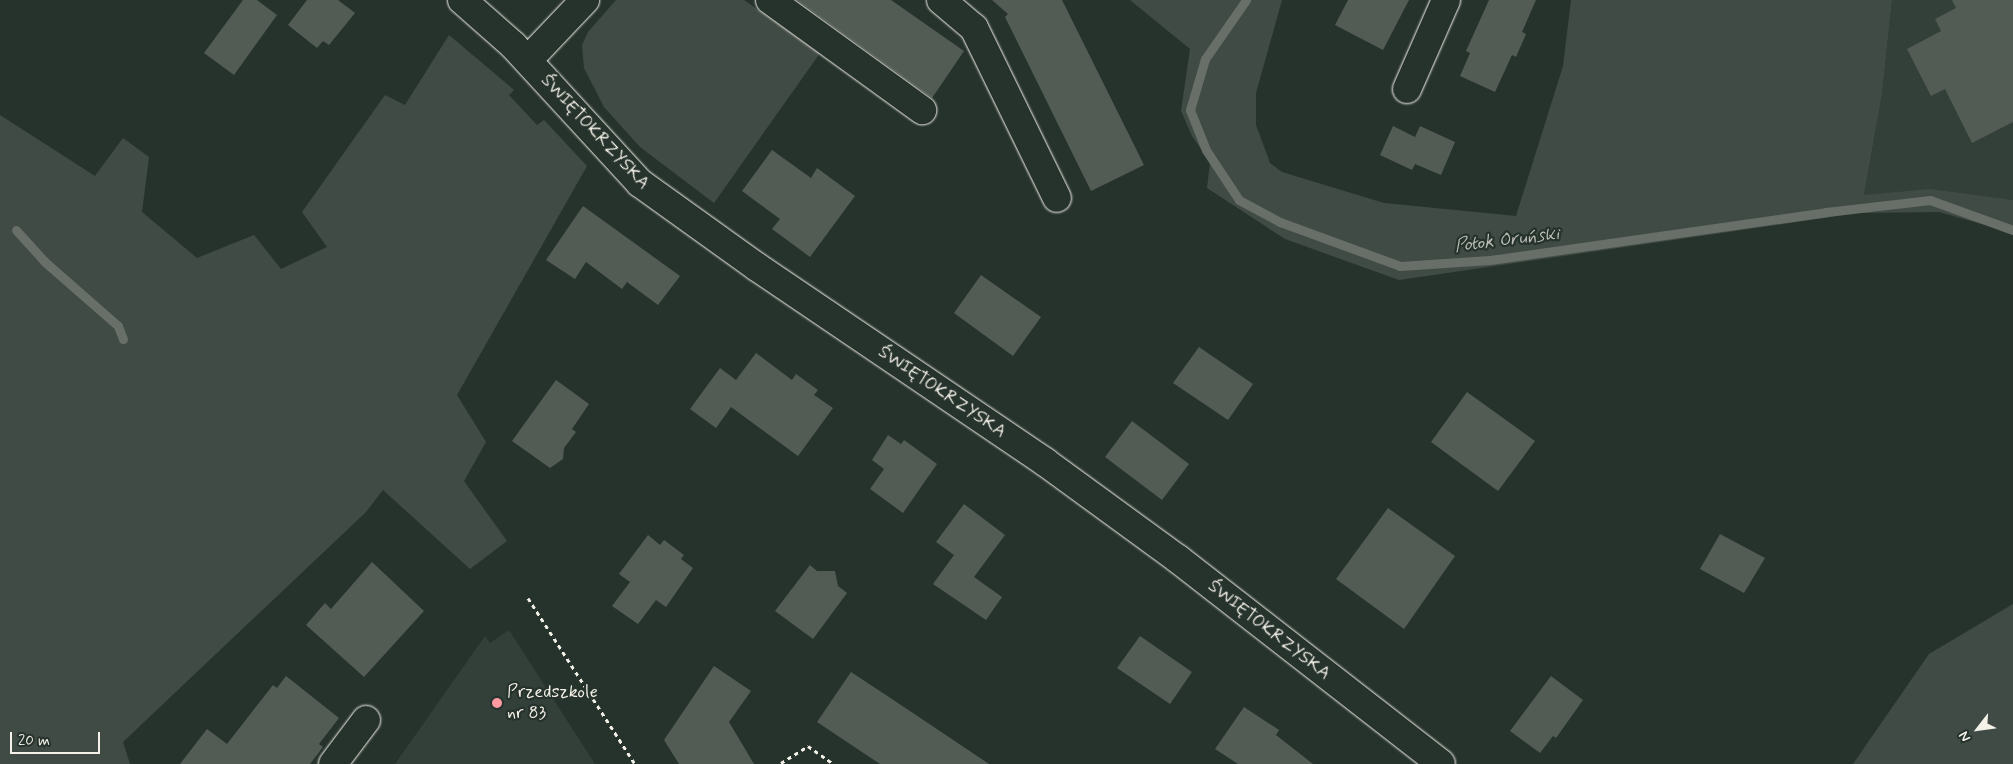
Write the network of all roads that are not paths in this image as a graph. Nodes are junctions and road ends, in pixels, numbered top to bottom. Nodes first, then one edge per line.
1 (462, 0) edge
2 (585, 0) edge
3 (770, 0) edge
4 (941, 0) edge
5 (1446, 0) edge
6 (528, 60) junction
7 (1407, 89) dead end
8 (922, 110) dead end
9 (1058, 198) dead end
10 (366, 720) dead end
11 (333, 764) edge
12 (1441, 764) edge

1 - 6 main road, ŚWIĘTOKRZYSKA
2 - 6 main road
3 - 8 main road
4 - 9 main road
5 - 7 main road
6 - 12 main road, ŚWIĘTOKRZYSKA
10 - 11 main road

